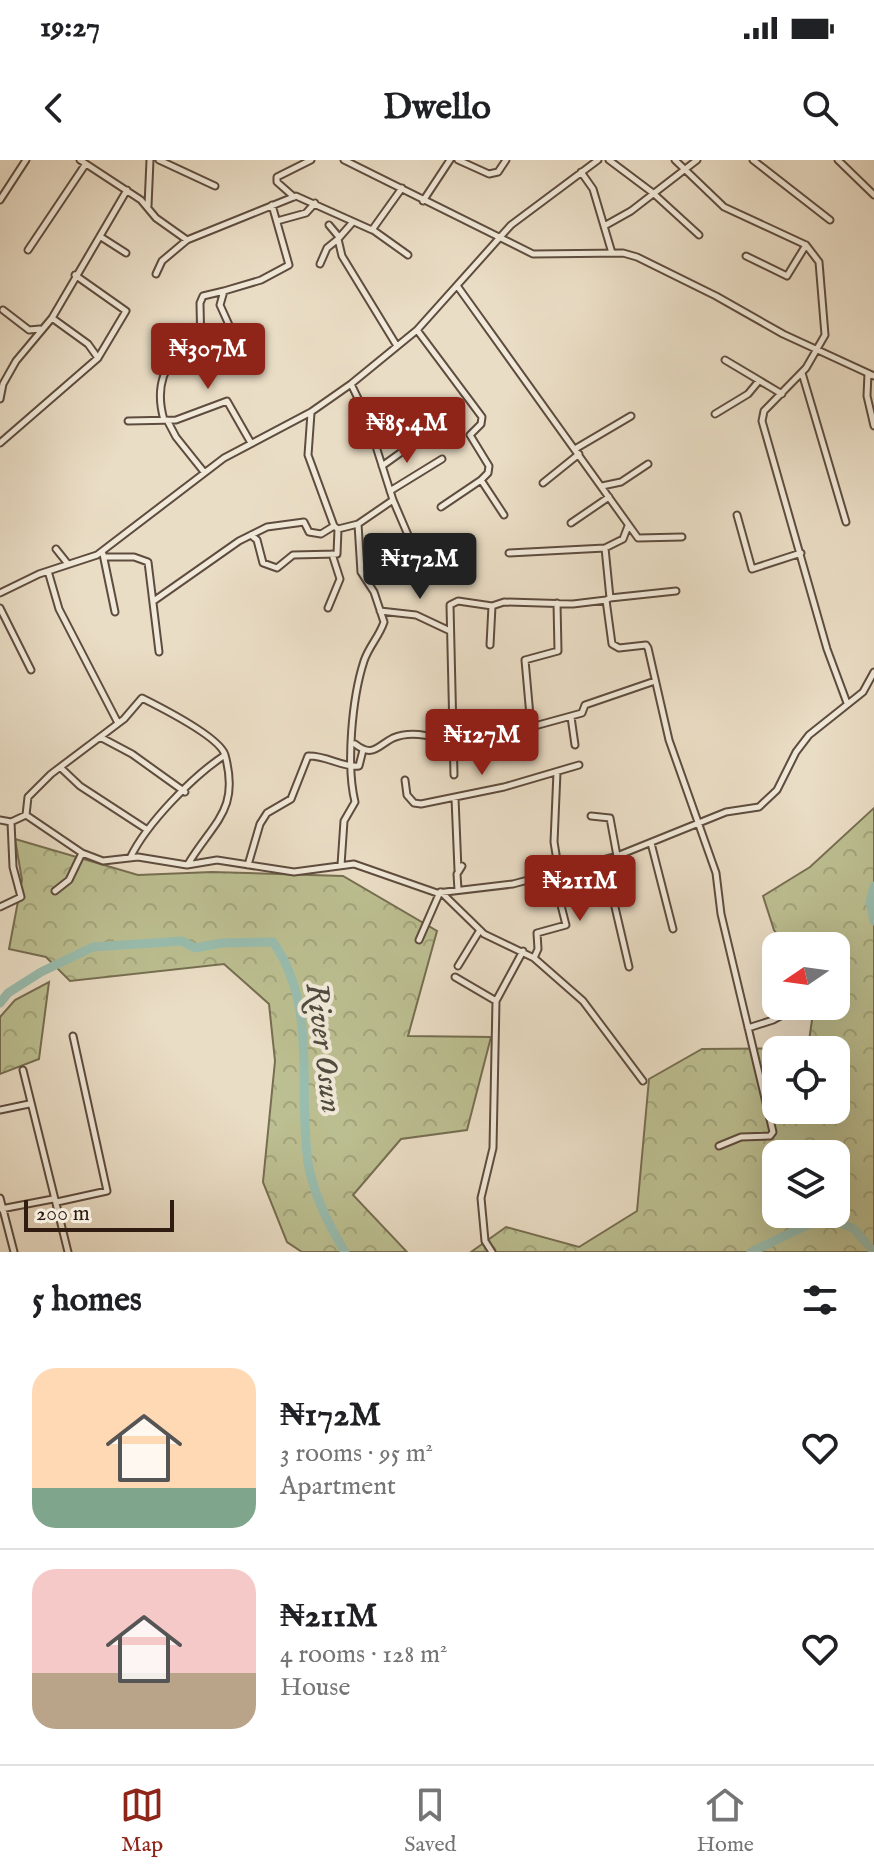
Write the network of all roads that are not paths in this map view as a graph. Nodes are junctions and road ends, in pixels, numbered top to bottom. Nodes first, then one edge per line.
1 (26, 160) edge
2 (150, 160) edge
3 (159, 160) edge
4 (311, 160) edge
5 (344, 160) edge
6 (450, 160) edge
7 (458, 160) edge
8 (506, 160) edge
9 (598, 160) edge
10 (609, 160) edge
11 (675, 160) edge
12 (697, 160) edge
13 (753, 160) edge
14 (842, 161) edge
15 (83, 162) edge
16 (686, 169) junction
17 (581, 172) junction
18 (215, 186) dead end
19 (402, 188) junction
20 (127, 190) junction
21 (653, 193) junction
22 (147, 195) junction
23 (874, 195) edge
24 (294, 197) junction
25 (0, 200) edge
26 (141, 200) junction
27 (423, 201) junction
28 (315, 203) junction
29 (272, 205) junction
30 (148, 208) junction
31 (830, 220) dead end
32 (277, 221) junction
33 (352, 223) junction
34 (329, 225) dead end
35 (606, 225) junction
36 (372, 230) junction
37 (699, 235) dead end
38 (101, 237) junction
39 (498, 237) junction
40 (339, 238) junction
41 (187, 240) junction
42 (806, 245) junction
43 (28, 250) dead end
44 (126, 253) dead end
45 (612, 253) junction
46 (408, 255) dead end
47 (746, 256) dead end
48 (320, 264) dead end
49 (156, 274) dead end
50 (75, 275) junction
51 (458, 287) junction
52 (224, 291) junction
53 (3, 310) dead end
54 (52, 318) junction
55 (417, 330) junction
56 (39, 332) junction
57 (397, 346) junction
58 (816, 348) junction
59 (201, 351) junction
60 (98, 358) junction
61 (725, 360) dead end
62 (802, 373) junction
63 (871, 375) edge
64 (758, 382) junction
65 (351, 384) junction
66 (782, 394) junction
67 (0, 399) edge
68 (311, 412) junction
69 (715, 414) dead end
70 (631, 416) dead end
71 (166, 420) junction
72 (128, 421) dead end
73 (874, 426) edge
74 (417, 441) dead end
75 (0, 443) edge
76 (251, 443) junction
77 (577, 451) junction
78 (442, 459) dead end
79 (648, 464) dead end
80 (382, 466) junction
81 (204, 472) junction
82 (481, 480) junction
83 (543, 483) dead end
84 (602, 486) junction
85 (390, 491) junction
86 (609, 497) junction
87 (393, 500) junction
88 (441, 507) dead end
89 (504, 515) dead end
90 (737, 515) dead end
91 (846, 522) dead end
92 (571, 523) dead end
93 (358, 524) junction
94 (628, 526) junction
95 (336, 527) junction
96 (251, 535) junction
97 (682, 537) dead end
98 (605, 548) junction
99 (56, 549) dead end
100 (414, 549) dead end
101 (509, 553) dead end
102 (801, 553) junction
103 (103, 554) junction
104 (332, 554) junction
105 (68, 564) junction
106 (48, 571) junction
107 (676, 591) dead end
108 (0, 593) edge
109 (608, 599) junction
110 (155, 600) junction
111 (557, 603) junction
112 (492, 606) junction
113 (0, 608) edge
114 (328, 608) dead end
115 (380, 611) junction
116 (115, 612) dead end
117 (450, 631) junction
118 (490, 645) dead end
119 (159, 652) dead end
120 (31, 670) dead end
121 (874, 672) edge
122 (655, 680) junction
123 (847, 703) junction
124 (571, 717) junction
125 (118, 723) junction
126 (100, 737) junction
127 (354, 743) junction
128 (575, 745) dead end
129 (456, 747) junction
130 (363, 750) junction
131 (225, 755) junction
132 (579, 765) dead end
133 (351, 767) junction
134 (61, 768) junction
135 (557, 772) junction
136 (454, 775) dead end
137 (405, 780) dead end
138 (185, 792) junction
139 (455, 798) junction
140 (26, 815) junction
141 (591, 816) dead end
142 (0, 820) edge
143 (11, 822) junction
144 (697, 824) junction
145 (146, 829) junction
146 (651, 843) junction
147 (82, 853) junction
148 (617, 856) junction
149 (130, 859) junction
150 (604, 860) junction
151 (187, 865) junction
152 (248, 865) junction
153 (341, 865) junction
154 (556, 874) junction
155 (458, 890) junction
156 (55, 891) dead end
157 (440, 891) junction
158 (0, 907) edge
159 (673, 929) dead end
160 (480, 930) junction
161 (419, 940) dead end
162 (523, 951) junction
163 (534, 958) junction
164 (458, 966) dead end
165 (629, 967) dead end
166 (455, 977) dead end
167 (496, 1001) junction
168 (773, 1020) edge
169 (748, 1028) junction
170 (73, 1036) dead end
171 (23, 1070) dead end
172 (643, 1081) dead end
173 (29, 1104) junction
174 (0, 1110) edge
175 (719, 1146) dead end
176 (0, 1198) edge
177 (55, 1200) junction
178 (1, 1209) edge
179 (14, 1252) edge
180 (68, 1252) edge
181 (492, 1252) edge

1 - 25 street
2 - 22 street
3 - 18 street
4 - 24 street
5 - 19 street
6 - 27 street
7 - 8 street
9 - 17 street
10 - 21 street
11 - 16 street
12 - 16 street
13 - 31 street
14 - 23 street
15 - 20 street
15 - 43 street
16 - 21 street
16 - 42 street
17 - 35 street
17 - 39 street
19 - 27 street
19 - 36 street
20 - 26 street
20 - 38 street
21 - 35 street
21 - 37 street
22 - 26 street
22 - 30 street
24 - 28 street
24 - 29 street
26 - 30 street
27 - 39 street
28 - 32 street
28 - 33 street
29 - 32 street
29 - 41 street
30 - 41 street
32 - 52 street
33 - 36 street
33 - 40 street
34 - 40 street
35 - 45 street
36 - 46 street
38 - 44 street
38 - 50 street
39 - 45 street
39 - 51 street
40 - 48 street
40 - 57 street
41 - 49 street
42 - 47 street
42 - 58 street
45 - 58 street
50 - 54 street
50 - 60 street
51 - 55 street
51 - 77 street
52 - 59 street
52 - 59 street
53 - 56 street
54 - 56 street
54 - 60 street
55 - 57 street
55 - 82 street
56 - 67 street
57 - 65 street
58 - 62 street
58 - 63 street
59 - 71 street
60 - 75 street
61 - 64 street
62 - 66 street
62 - 91 street
63 - 73 street
64 - 66 street
64 - 69 street
65 - 68 street
65 - 80 street
66 - 102 street
68 - 76 street
68 - 95 street
70 - 77 street
71 - 72 street
71 - 76 street
71 - 81 street
74 - 80 street
76 - 81 street
77 - 83 street
77 - 84 street
78 - 85 street
79 - 84 street
80 - 85 street
81 - 103 street
82 - 88 street
82 - 89 street
84 - 86 street
85 - 87 street
86 - 92 street
86 - 94 street
87 - 93 street
87 - 100 street
90 - 102 street
93 - 95 street
93 - 115 street
94 - 97 street
94 - 98 street
95 - 96 street
95 - 104 street
96 - 104 street
96 - 110 street
98 - 101 street
98 - 109 street
99 - 105 street
102 - 123 street
103 - 105 street
103 - 110 street
103 - 116 street
104 - 114 street
105 - 106 street
106 - 108 street
106 - 125 street
107 - 109 street
109 - 111 street
109 - 122 street
110 - 119 street
111 - 112 street
111 - 124 street
112 - 117 street
112 - 118 street
113 - 120 street
115 - 117 street
115 - 127 street
117 - 129 street
121 - 123 street
122 - 124 street
122 - 144 street
123 - 144 street
124 - 128 street
125 - 126 street
125 - 131 street
126 - 134 street
126 - 138 street
127 - 130 street
127 - 133 street
129 - 130 street
129 - 136 street
130 - 133 street
131 - 138 street
131 - 151 street
132 - 135 street
133 - 152 street
133 - 153 street
134 - 140 street
134 - 145 street
135 - 139 street
135 - 154 street
137 - 139 street
138 - 145 street
139 - 155 street
140 - 143 street
140 - 147 street
141 - 148 street
142 - 143 street
143 - 158 street
144 - 146 street
144 - 169 street
145 - 149 street
146 - 148 street
146 - 159 street
147 - 149 street
147 - 156 street
148 - 150 street
149 - 151 street
150 - 154 street
150 - 165 street
151 - 152 street
152 - 153 street
153 - 157 street
154 - 155 street
154 - 163 street
155 - 157 street
157 - 160 street
157 - 161 street
160 - 162 street
160 - 164 street
162 - 163 street
162 - 167 street
163 - 172 street
166 - 167 street
167 - 181 street
168 - 169 street
169 - 175 street
170 - 177 street
171 - 173 street
173 - 174 street
173 - 177 street
176 - 178 street
177 - 178 street
177 - 180 street
178 - 179 street

